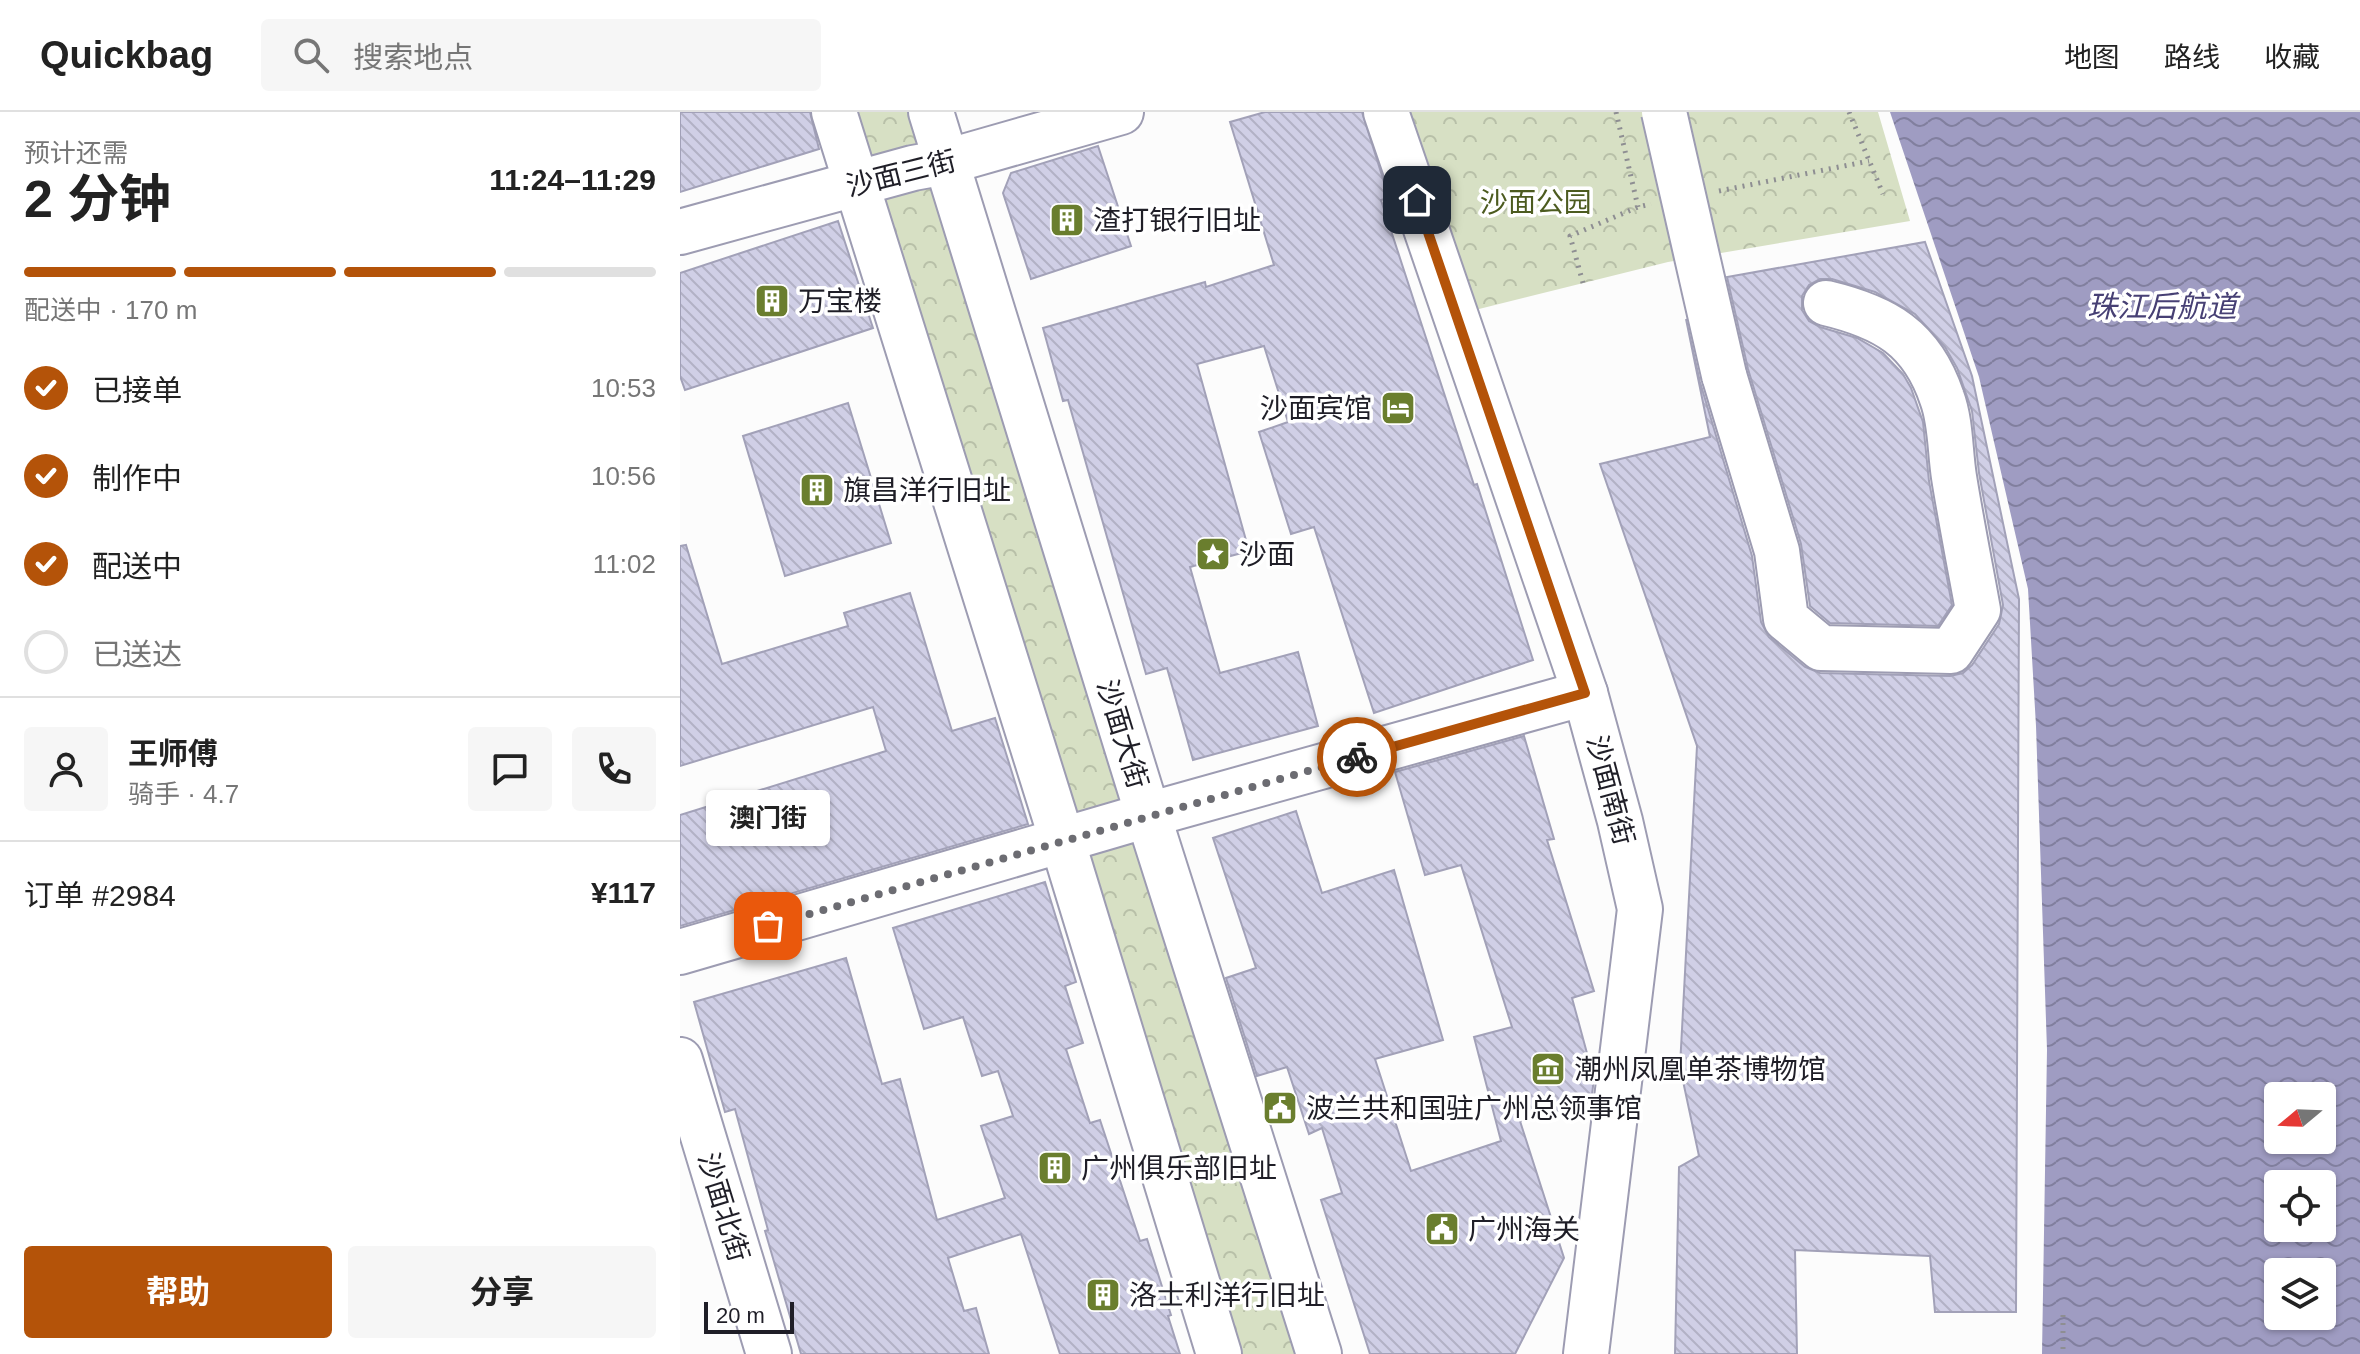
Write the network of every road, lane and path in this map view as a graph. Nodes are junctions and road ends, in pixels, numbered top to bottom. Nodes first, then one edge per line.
1 (834, 112) edge
2 (931, 112) edge
3 (1121, 112) edge
4 (1386, 112) edge
5 (1616, 112) edge
6 (1664, 112) edge
7 (1849, 112) edge
8 (946, 162) junction
9 (856, 183) junction
10 (1883, 194) dead end
11 (1638, 207) dead end
12 (680, 232) edge
13 (1826, 303) dead end
14 (1585, 693) junction
15 (1148, 815) junction
16 (1062, 840) junction
17 (680, 952) edge
18 (680, 1060) edge
19 (2063, 1315) dead end
20 (769, 1354) edge
21 (1219, 1354) edge
22 (1319, 1354) edge
23 (1586, 1354) edge
24 (2063, 1354) edge

1 - 9 street
2 - 8 street, 沙面大街
3 - 8 street, 沙面三街
4 - 14 street, 沙面南街
5 - 11 path
6 - 13 street, bridge
7 - 10 path
8 - 9 street, 沙面三街
8 - 15 street, 沙面大街
9 - 12 street, 沙面三街
9 - 16 street
14 - 15 street
14 - 23 street, 沙面南街
15 - 16 street
15 - 22 street, 沙面大街
16 - 17 street
16 - 21 street
18 - 20 street, 沙面北街
19 - 24 path

